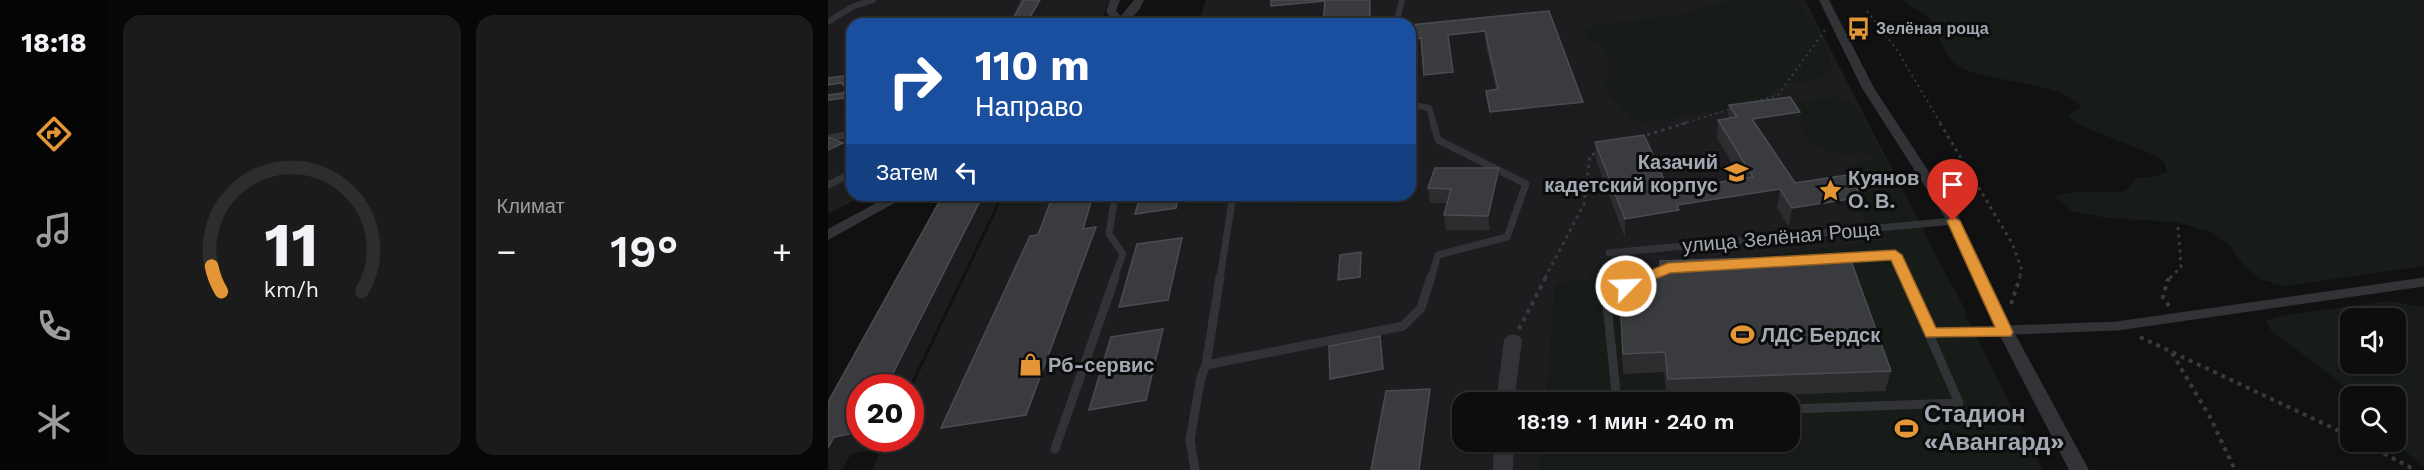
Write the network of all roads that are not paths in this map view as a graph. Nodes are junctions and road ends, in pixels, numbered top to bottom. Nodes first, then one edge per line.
1 (873, 0) edge
2 (1024, 0) edge
3 (1115, 0) edge
4 (1139, 0) edge
5 (1401, 0) edge
6 (1824, 0) edge
7 (1016, 18) edge
8 (1116, 18) edge
9 (1125, 18) edge
10 (1397, 18) edge
11 (828, 22) edge
12 (1416, 105) edge
13 (846, 135) edge
14 (828, 138) edge
15 (846, 176) edge
16 (828, 185) edge
17 (891, 201) edge
18 (1114, 201) edge
19 (1232, 201) edge
20 (1953, 221) junction
21 (828, 235) edge
22 (1609, 253) dead end
23 (1836, 258) edge
24 (1680, 267) edge
25 (2424, 282) edge
26 (2006, 332) junction
27 (1931, 333) junction
28 (1514, 340) road end
29 (1206, 365) junction
30 (1506, 392) edge
31 (1616, 392) edge
32 (1800, 409) edge
33 (1055, 449) dead end
34 (1504, 452) edge
35 (1195, 470) edge
36 (1503, 470) edge
37 (2079, 470) edge

1 - 11 lane
2 - 7 lane
3 - 8 street
4 - 9 street
5 - 10 lane
6 - 20 street
12 - 29 lane
13 - 14 lane
15 - 16 lane
17 - 21 street
18 - 33 lane
19 - 29 lane
20 - 22 lane, улица Зелёная Роща
20 - 26 street
23 - 27 lane
24 - 31 lane
25 - 26 lane
26 - 27 lane
26 - 37 street
27 - 32 lane
28 - 30 street
29 - 35 lane
34 - 36 street

